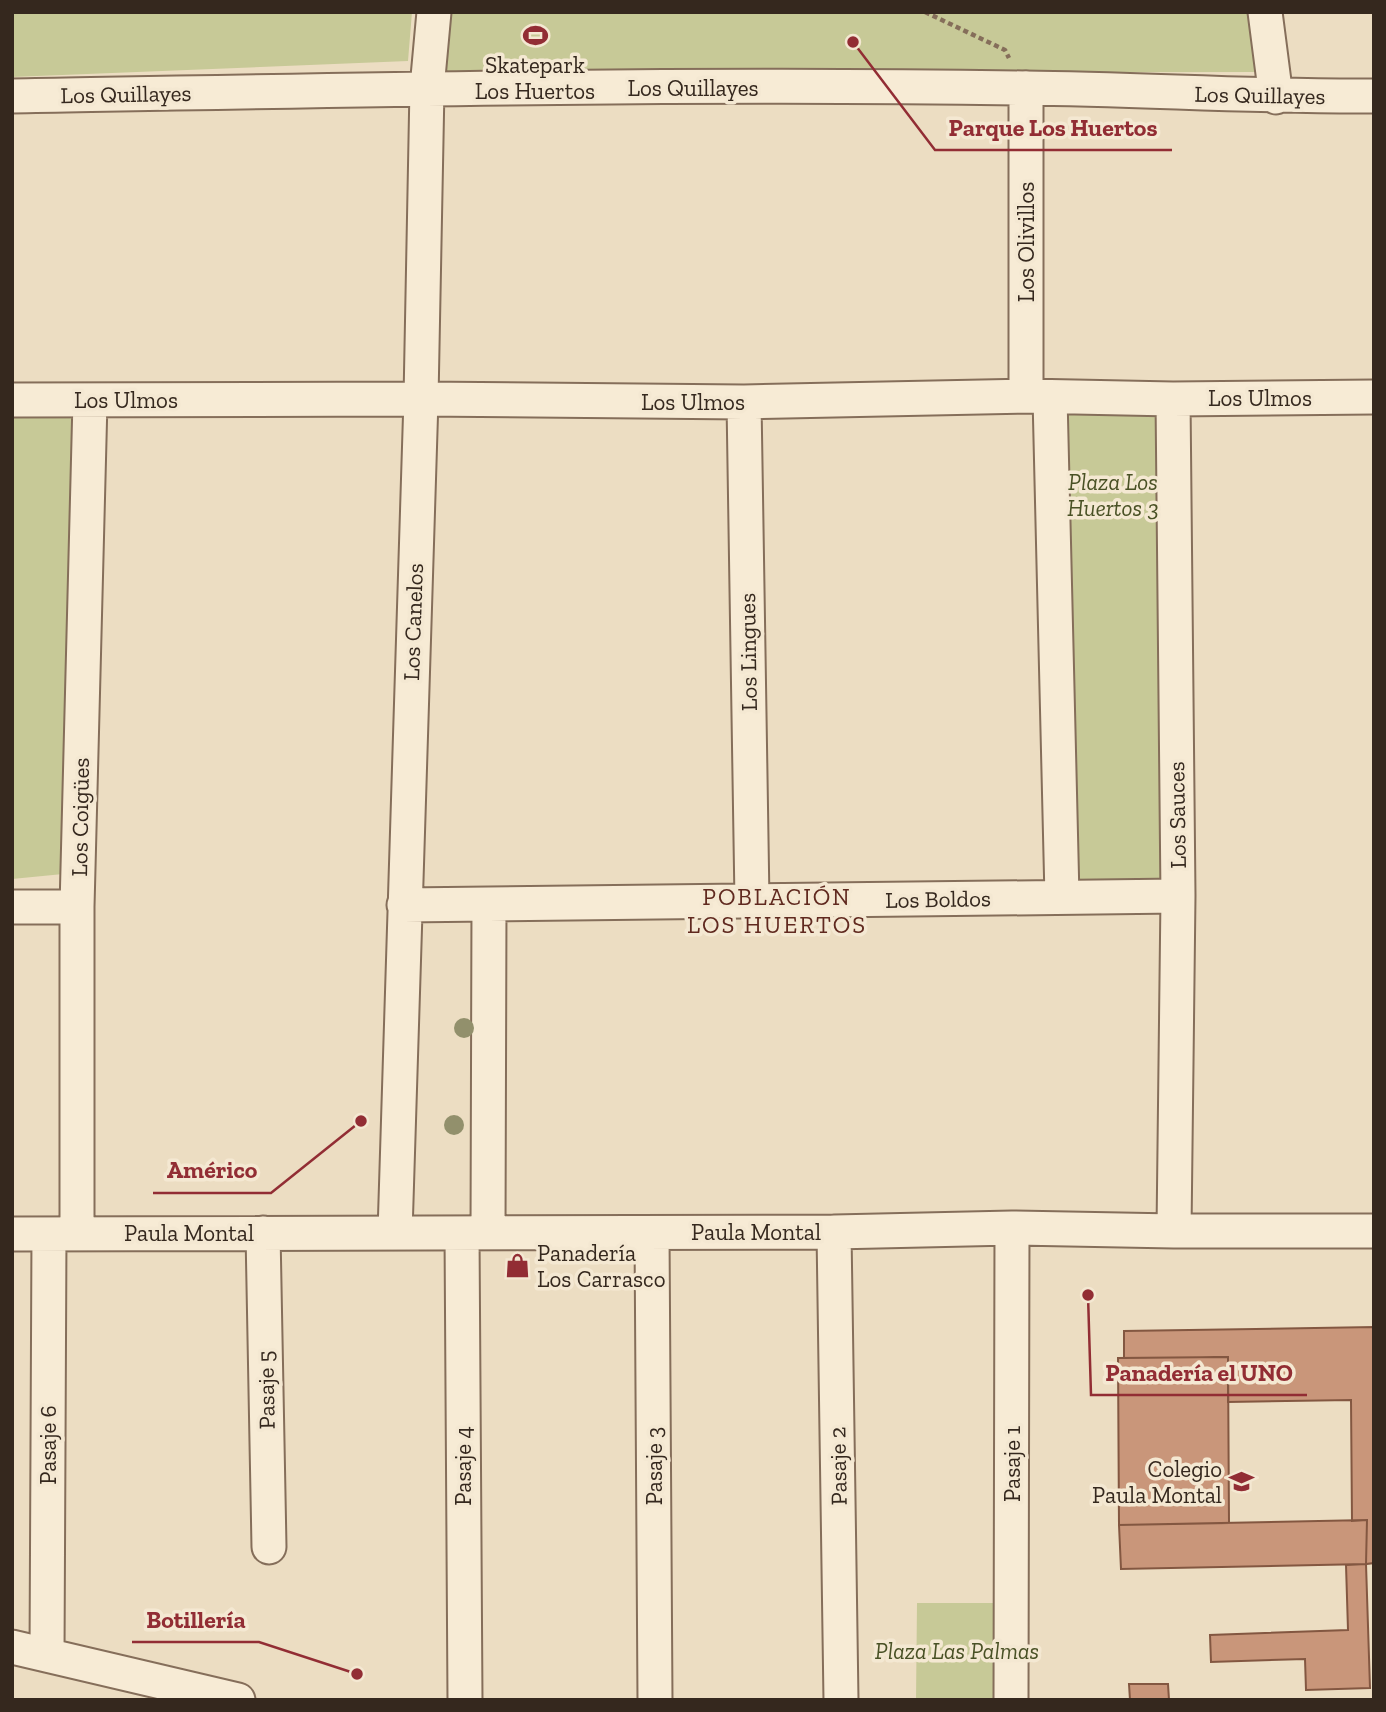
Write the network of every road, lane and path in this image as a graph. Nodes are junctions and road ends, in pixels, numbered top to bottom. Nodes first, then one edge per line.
1 (434, 12) edge
2 (925, 12) edge
3 (1265, 12) edge
4 (427, 88) junction
5 (1026, 88) junction
6 (12, 96) edge
7 (1374, 96) edge
8 (1276, 97) junction
9 (1038, 396) junction
10 (1374, 397) edge
11 (421, 399) junction
12 (1173, 399) junction
13 (12, 400) edge
14 (90, 401) junction
15 (744, 402) junction
16 (1178, 896) junction
17 (1062, 897) junction
18 (752, 901) junction
19 (489, 904) junction
20 (404, 905) junction
21 (12, 907) edge
22 (77, 907) junction
23 (1012, 1228) junction
24 (1174, 1231) junction
25 (1374, 1231) edge
26 (834, 1232) junction
27 (263, 1233) junction
28 (395, 1233) junction
29 (475, 1233) junction
30 (652, 1233) junction
31 (12, 1234) edge
32 (63, 1234) junction
33 (269, 1547) dead end
34 (12, 1647) edge
35 (47, 1655) junction
36 (176, 1693) edge
37 (238, 1700) edge
38 (465, 1700) edge
39 (655, 1700) edge
40 (841, 1700) edge
41 (1012, 1700) edge

1 - 4 street, Los Canelos
2 - 5 path
3 - 8 street
4 - 5 street, Los Quillayes
4 - 6 street, Los Quillayes
4 - 11 street, Los Canelos
5 - 8 street, Los Quillayes
5 - 9 street, Los Olivillos
7 - 8 street, Los Quillayes
9 - 12 street, Los Ulmos
9 - 15 street, Los Ulmos
9 - 17 street
10 - 12 street, Los Ulmos
11 - 14 street, Los Ulmos
11 - 15 street, Los Ulmos
11 - 20 street, Los Canelos
12 - 16 street, Los Sauces
13 - 14 street, Los Ulmos
14 - 22 street, Los Coigües
15 - 18 street, Los Lingues
16 - 17 street, Los Boldos
16 - 24 street, Los Sauces
17 - 18 street, Los Boldos
18 - 19 street, Los Boldos
19 - 20 street, Los Boldos
19 - 29 street, Pasaje 4
20 - 28 street, Los Canelos
21 - 22 street
22 - 32 street, Los Coigües
23 - 24 street, Paula Montal
23 - 26 street, Paula Montal
23 - 41 street, Pasaje 1
24 - 25 street, Paula Montal
26 - 30 street, Paula Montal
26 - 40 street, Pasaje 2
27 - 28 street, Paula Montal
27 - 32 street, Paula Montal
27 - 33 street, Pasaje 5
28 - 29 street, Paula Montal
29 - 30 street, Paula Montal
29 - 38 street, Pasaje 4
30 - 39 street, Pasaje 3
31 - 32 street, Paula Montal
32 - 35 street, Pasaje 6
34 - 35 street
35 - 36 street
36 - 37 street

